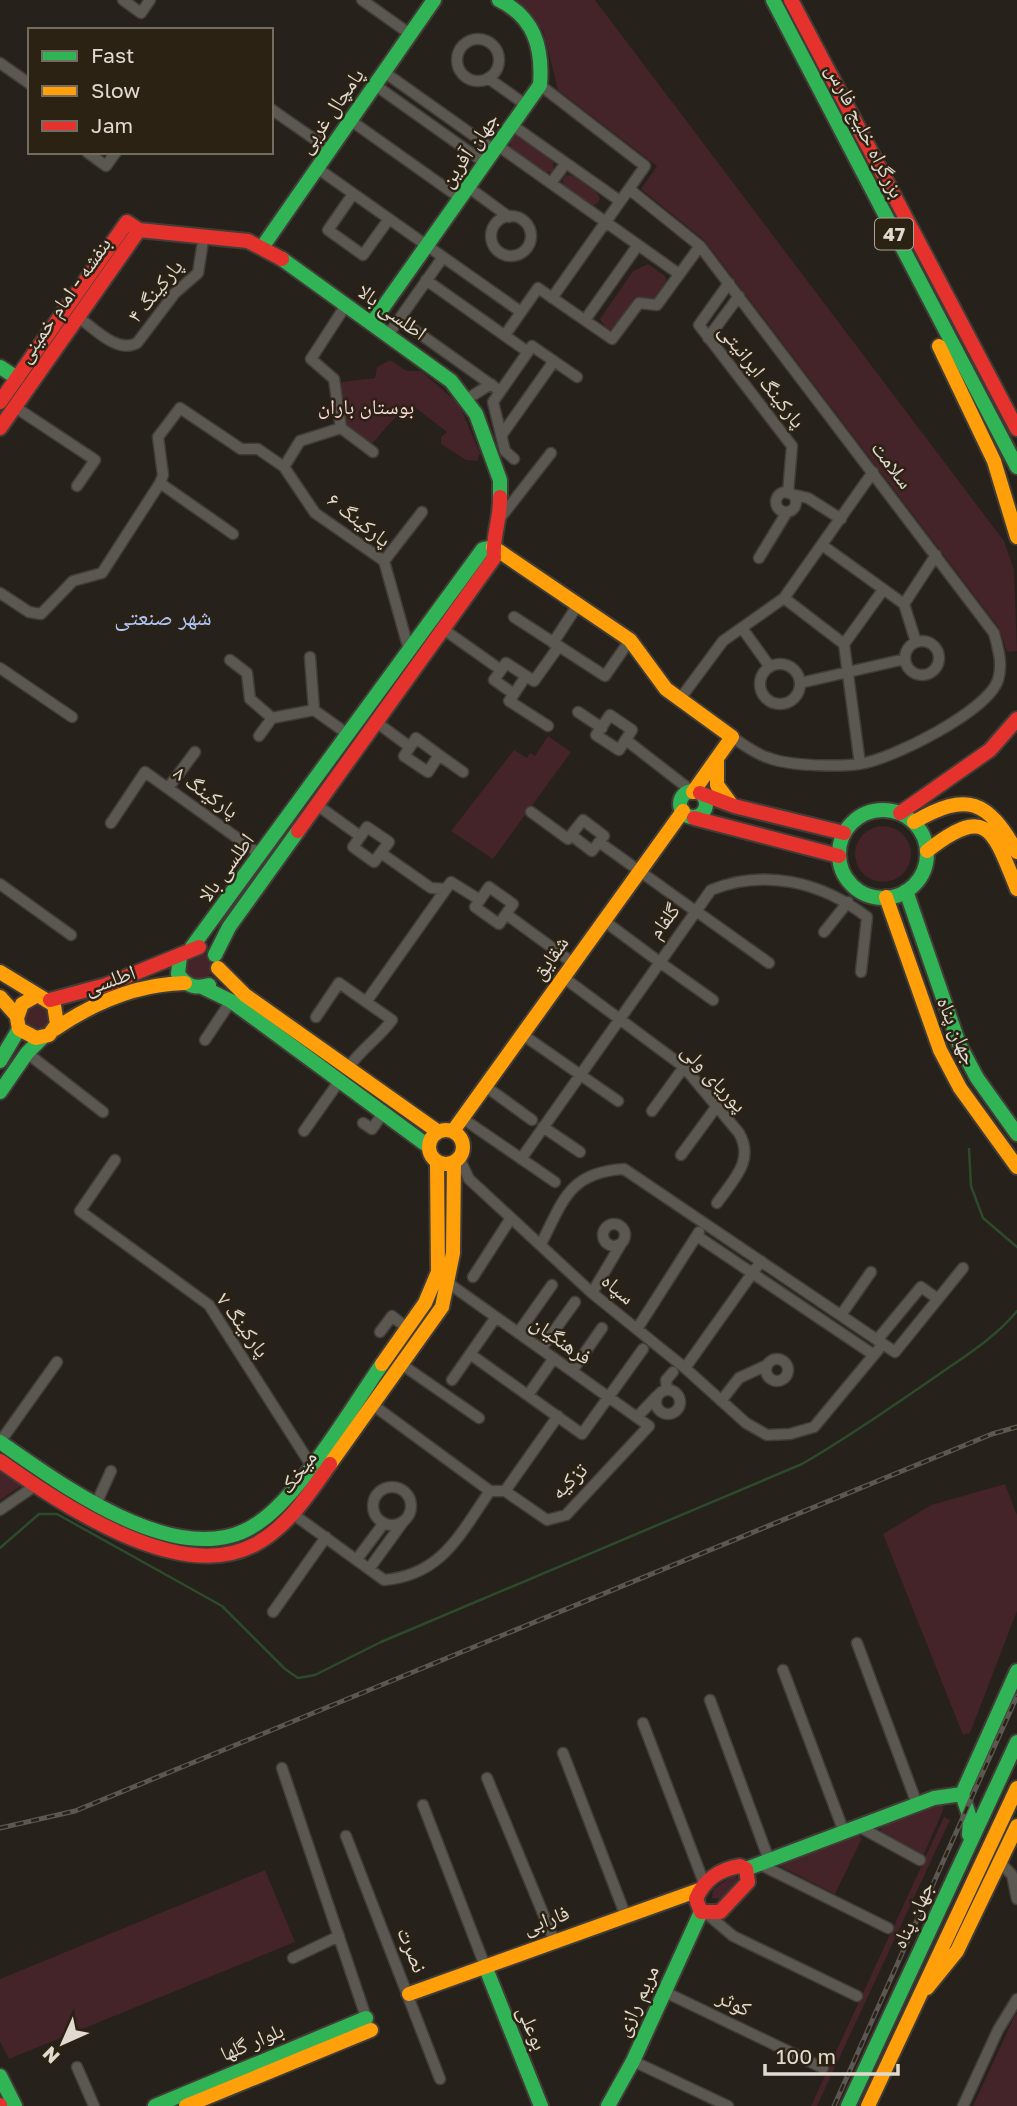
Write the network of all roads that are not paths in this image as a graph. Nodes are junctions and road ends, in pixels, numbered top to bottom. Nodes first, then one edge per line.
1 (123, 0) edge
2 (150, 0) edge
3 (362, 0) edge
4 (434, 0) edge
5 (499, 0) edge
6 (773, 0) edge
7 (791, 0) edge
8 (410, 34) junction
9 (0, 62) edge
10 (384, 72) junction
11 (488, 78) junction
12 (28, 83) edge
13 (375, 85) junction
14 (540, 85) junction
15 (526, 105) junction
16 (273, 109) edge
17 (439, 111) junction
18 (350, 120) junction
19 (430, 124) junction
20 (512, 125) junction
21 (496, 148) junction
22 (330, 150) junction
23 (90, 154) edge
24 (115, 154) edge
25 (485, 163) junction
26 (566, 163) junction
27 (317, 168) junction
28 (551, 183) junction
29 (629, 189) junction
30 (464, 193) junction
31 (353, 194) junction
32 (620, 201) junction
33 (509, 217) junction
34 (389, 219) junction
35 (606, 222) junction
36 (133, 226) junction
37 (890, 226) junction
38 (204, 234) junction
39 (638, 245) junction
40 (263, 246) junction
41 (427, 246) junction
42 (700, 246) junction
43 (443, 257) junction
44 (680, 274) junction
45 (426, 280) junction
46 (730, 283) junction
47 (739, 296) junction
48 (552, 298) junction
49 (346, 305) junction
50 (521, 312) junction
51 (78, 317) junction
52 (399, 319) junction
53 (584, 320) junction
54 (372, 323) junction
55 (388, 335) junction
56 (505, 335) junction
57 (708, 338) junction
58 (528, 352) junction
59 (554, 361) junction
60 (0, 367) edge
61 (577, 377) dead end
62 (16, 378) junction
63 (491, 384) junction
64 (500, 391) junction
65 (467, 399) junction
66 (0, 402) edge
67 (15, 407) junction
68 (0, 428) edge
69 (341, 428) junction
70 (1017, 429) edge
71 (501, 436) junction
72 (373, 452) dead end
73 (551, 453) dead end
74 (514, 458) dead end
75 (284, 467) junction
76 (1017, 467) edge
77 (873, 472) junction
78 (160, 484) junction
79 (77, 486) dead end
80 (789, 494) junction
81 (422, 512) dead end
82 (501, 517) junction
83 (841, 519) junction
84 (233, 534) dead end
85 (1017, 537) edge
86 (822, 545) junction
87 (493, 547) junction
88 (936, 555) junction
89 (758, 558) dead end
90 (384, 561) junction
91 (883, 590) junction
92 (0, 593) edge
93 (784, 598) junction
94 (579, 603) junction
95 (904, 604) junction
96 (514, 617) dead end
97 (742, 628) junction
98 (443, 629) junction
99 (630, 639) junction
100 (916, 642) junction
101 (556, 644) junction
102 (844, 644) junction
103 (409, 650) junction
104 (310, 657) dead end
105 (421, 659) junction
106 (905, 659) junction
107 (230, 660) dead end
108 (770, 667) junction
109 (0, 668) edge
110 (501, 670) junction
111 (847, 672) junction
112 (526, 676) junction
113 (800, 683) junction
114 (514, 694) junction
115 (680, 699) junction
116 (314, 710) junction
117 (578, 712) dead end
118 (72, 717) dead end
119 (272, 718) junction
120 (1017, 719) edge
121 (376, 722) junction
122 (548, 726) dead end
123 (602, 728) junction
124 (349, 735) junction
125 (259, 736) dead end
126 (732, 737) junction
127 (625, 740) junction
128 (410, 747) junction
129 (195, 752) dead end
130 (439, 755) junction
131 (718, 759) junction
132 (860, 764) junction
133 (463, 772) dead end
134 (168, 788) junction
135 (696, 793) junction
136 (317, 805) junction
137 (734, 806) junction
138 (531, 812) dead end
139 (900, 813) junction
140 (688, 815) junction
141 (914, 822) junction
142 (111, 823) dead end
143 (844, 833) junction
144 (571, 835) junction
145 (360, 836) junction
146 (599, 842) junction
147 (927, 851) junction
148 (1017, 852) edge
149 (381, 853) junction
150 (261, 855) junction
151 (839, 856) junction
152 (639, 869) junction
153 (0, 884) edge
154 (1017, 888) edge
155 (446, 889) junction
156 (906, 891) junction
157 (886, 898) junction
158 (480, 900) junction
159 (848, 902) junction
160 (693, 909) junction
161 (506, 914) junction
162 (603, 920) junction
163 (824, 932) dead end
164 (71, 935) dead end
165 (186, 952) junction
166 (656, 959) junction
167 (216, 962) junction
168 (573, 963) junction
169 (769, 963) dead end
170 (0, 972) edge
171 (861, 972) dead end
172 (563, 977) junction
173 (185, 983) junction
174 (202, 987) junction
175 (0, 997) edge
176 (43, 998) junction
177 (712, 1000) dead end
178 (231, 1001) junction
179 (366, 1002) junction
180 (316, 1017) dead end
181 (618, 1018) junction
182 (18, 1022) junction
183 (48, 1034) junction
184 (526, 1037) dead end
185 (205, 1040) dead end
186 (27, 1053) junction
187 (0, 1061) edge
188 (684, 1067) junction
189 (344, 1074) junction
190 (579, 1074) junction
191 (485, 1086) junction
192 (0, 1092) edge
193 (618, 1101) dead end
194 (717, 1106) junction
195 (652, 1111) dead end
196 (103, 1112) dead end
197 (384, 1112) junction
198 (462, 1118) junction
199 (532, 1120) dead end
200 (363, 1123) dead end
201 (543, 1127) junction
202 (303, 1131) dead end
203 (437, 1131) junction
204 (453, 1131) junction
205 (1017, 1134) edge
206 (428, 1146) junction
207 (580, 1152) dead end
208 (681, 1155) dead end
209 (521, 1159) junction
210 (115, 1160) dead end
211 (456, 1160) junction
212 (437, 1162) junction
213 (1017, 1167) edge
214 (555, 1182) dead end
215 (717, 1203) dead end
216 (511, 1218) junction
217 (704, 1223) junction
218 (696, 1236) junction
219 (541, 1244) junction
220 (621, 1244) dead end
221 (761, 1261) junction
222 (962, 1268) dead end
223 (872, 1272) dead end
224 (752, 1273) junction
225 (473, 1277) dead end
226 (451, 1285) junction
227 (552, 1285) dead end
228 (592, 1293) junction
229 (938, 1299) junction
230 (575, 1303) dead end
231 (841, 1315) junction
232 (496, 1317) junction
233 (407, 1328) junction
234 (602, 1328) dead end
235 (637, 1329) junction
236 (380, 1332) dead end
237 (518, 1333) junction
238 (880, 1342) junction
239 (541, 1349) junction
240 (643, 1349) dead end
241 (470, 1354) junction
242 (874, 1355) junction
243 (554, 1358) junction
244 (57, 1362) dead end
245 (401, 1364) junction
246 (767, 1366) dead end
247 (685, 1368) junction
248 (572, 1371) junction
249 (673, 1372) dead end
250 (452, 1380) dead end
251 (667, 1389) junction
252 (528, 1395) junction
253 (608, 1396) junction
254 (657, 1396) junction
255 (722, 1401) junction
256 (373, 1405) junction
257 (558, 1416) junction
258 (637, 1417) junction
259 (479, 1418) dead end
260 (649, 1426) joint
261 (0, 1442) edge
262 (0, 1461) edge
263 (311, 1465) junction
264 (111, 1471) dead end
265 (35, 1486) junction
266 (490, 1491) junction
267 (505, 1491) junction
268 (96, 1504) junction
269 (0, 1510) edge
270 (293, 1514) junction
271 (403, 1522) junction
272 (384, 1524) junction
273 (326, 1538) junction
274 (356, 1559) junction
275 (369, 1569) junction
276 (273, 1612) dead end
277 (857, 1643) dead end
278 (783, 1670) dead end
279 (1017, 1671) edge
280 (710, 1700) dead end
281 (643, 1723) dead end
282 (1017, 1742) edge
283 (564, 1753) dead end
284 (282, 1768) dead end
285 (487, 1778) dead end
286 (1017, 1788) edge
287 (962, 1794) junction
288 (917, 1804) junction
289 (423, 1805) dead end
290 (1017, 1826) edge
291 (851, 1829) junction
292 (346, 1836) dead end
293 (967, 1847) junction
294 (920, 1860) dead end
295 (1000, 1862) junction
296 (758, 1865) junction
297 (702, 1887) junction
298 (1017, 1899) edge
299 (704, 1913) junction
300 (625, 1914) junction
301 (888, 1928) dead end
302 (339, 1936) junction
303 (554, 1940) junction
304 (293, 1958) dead end
305 (485, 1966) junction
306 (665, 1992) junction
307 (409, 1994) junction
308 (857, 1996) dead end
309 (1017, 1999) edge
310 (916, 2000) junction
311 (369, 2024) joint
312 (632, 2061) junction
313 (77, 2067) dead end
314 (823, 2068) dead end
315 (0, 2076) edge
316 (440, 2079) dead end
317 (212, 2095) edge
318 (15, 2106) edge
319 (94, 2106) edge
320 (155, 2106) edge
321 (186, 2106) edge
322 (541, 2106) edge
323 (608, 2106) edge
324 (728, 2106) edge
325 (848, 2106) edge
326 (867, 2106) edge
327 (963, 2106) edge

1 - 2 street
3 - 8 street
4 - 8 main road, پامچال غربی
5 - 14 main road
6 - 37 main road, بزرگراه خلیج فارس / 47
7 - 70 main road, بزرگراه خلیج فارس / 47
8 - 10 main road, پامچال غربی
9 - 12 street
10 - 13 main road, پامچال غربی
10 - 17 street
11 - 11 street
11 - 15 street
13 - 18 main road, پامچال غربی
13 - 19 street
14 - 15 main road, جهان آفرین
14 - 29 street
15 - 20 main road, جهان آفرین
16 - 22 street
17 - 19 street
17 - 21 street
18 - 22 main road, پامچال غربی
18 - 30 street
19 - 25 street
20 - 21 main road, جهان آفرین
20 - 26 street
21 - 25 main road, جهان آفرین
21 - 28 street
22 - 27 main road, پامچال غربی
23 - 24 street
25 - 30 main road, جهان آفرین
26 - 28 street
26 - 32 street
27 - 31 street
27 - 40 main road, پامچال غربی
28 - 35 street
29 - 32 street
29 - 42 street, سلامت
30 - 33 street
30 - 41 main road, جهان آفرین
31 - 34 street
31 - 34 street
32 - 35 street
33 - 33 street
34 - 41 street
35 - 39 street
35 - 48 street
36 - 38 main road, اطلسی بالا
36 - 51 main road, بنفشه - امام خمینی
36 - 62 main road, بنفشه - امام خمینی
37 - 76 main road, بزرگراه خلیج فارس / 47
37 - 85 main road
38 - 40 main road, اطلسی بالا
38 - 51 street, پارکینگ ۴
39 - 44 street
39 - 53 street
40 - 49 main road, اطلسی بالا
41 - 43 street
41 - 54 main road, جهان آفرین
42 - 44 street
42 - 46 street, سلامت
43 - 45 street
43 - 50 street
44 - 53 street
45 - 52 street
45 - 56 street
46 - 47 street, سلامت
46 - 57 street, پارکینگ ایرانیتی
47 - 57 street
47 - 77 street, سلامت
48 - 50 street
48 - 53 street
49 - 54 main road, اطلسی بالا
49 - 69 street
50 - 56 street
51 - 67 main road, بنفشه - امام خمینی
52 - 55 street
52 - 63 street
54 - 55 main road, اطلسی بالا
55 - 65 main road, اطلسی بالا
56 - 58 street
57 - 80 street, پارکینگ ایرانیتی
58 - 59 street
58 - 64 street
59 - 61 street
59 - 71 street
60 - 62 main road
62 - 66 main road, بنفشه - امام خمینی
63 - 64 street
63 - 65 street
64 - 71 street
65 - 82 main road, اطلسی بالا
67 - 68 main road, بنفشه - امام خمینی
67 - 79 street
69 - 72 street
69 - 75 street
71 - 74 street
73 - 82 street
75 - 78 street
75 - 90 street, پارکینگ ۶
77 - 83 street
77 - 88 street, سلامت
78 - 84 street
78 - 92 street
80 - 83 street
80 - 89 street, پارکینگ ایرانیتی
81 - 90 street
82 - 87 main road, اطلسی بالا
83 - 86 street
86 - 91 street
86 - 93 street
87 - 94 main road
87 - 98 main road, اطلسی بالا
87 - 103 main road, اطلسی بالا
88 - 95 street
88 - 132 street, سلامت
90 - 103 street, پارکینگ ۶
91 - 95 street
91 - 102 street
93 - 97 street
93 - 102 street
94 - 99 main road
94 - 101 street
95 - 100 street
96 - 101 street
97 - 108 street
97 - 115 street
98 - 105 main road, اطلسی بالا
98 - 110 street
99 - 101 street
99 - 115 main road
100 - 106 street
100 - 106 street
101 - 112 street
102 - 111 street
103 - 105 main road
103 - 124 main road, اطلسی بالا
104 - 116 street
105 - 121 main road, اطلسی بالا
106 - 111 street
107 - 119 street
108 - 113 street
108 - 113 street
109 - 118 street
110 - 112 street
110 - 114 street
111 - 113 street
111 - 132 street
112 - 114 street
114 - 122 street
115 - 126 main road
116 - 119 street
116 - 124 street
117 - 123 street
119 - 125 street
120 - 139 main road
121 - 128 street
121 - 136 main road, اطلسی بالا
123 - 127 street
123 - 127 street
124 - 150 main road, اطلسی بالا
126 - 131 main road
126 - 132 street, سلامت
127 - 135 street
128 - 130 street
128 - 130 street
129 - 134 street
130 - 133 street
131 - 135 main road
131 - 137 main road
134 - 142 street, پارکینگ ۸
134 - 150 street, پارکینگ ۸
135 - 137 main road
135 - 140 main road
135 - 140 main road
136 - 145 street
136 - 167 main road, اطلسی بالا
137 - 143 main road
138 - 144 street
139 - 141 main road
139 - 143 main road
140 - 151 main road
140 - 152 main road, شقایق
141 - 147 main road
141 - 148 main road
143 - 151 main road
144 - 146 street
144 - 146 street
145 - 149 street
145 - 149 street
146 - 152 street
147 - 154 main road
147 - 156 main road
149 - 155 street
150 - 165 main road, اطلسی بالا
151 - 157 main road
152 - 160 street
152 - 162 main road, شقایق
153 - 164 street
155 - 158 street
155 - 179 street
156 - 157 main road
156 - 205 main road, جهان پناه
157 - 213 main road, جهان پناه
158 - 161 street
158 - 161 street
159 - 160 street, گلفام
159 - 163 street
159 - 171 street
160 - 166 street, گلفام
160 - 169 street
161 - 168 street
162 - 166 street
162 - 168 main road, شقایق
165 - 167 main road
165 - 173 main road
165 - 176 main road, اطلسی
166 - 177 street
166 - 181 street, گلفام
167 - 174 main road
167 - 189 main road
168 - 172 main road, شقایق
170 - 176 main road
172 - 181 street, پوریای ولی
172 - 191 main road, شقایق
173 - 174 main road
173 - 183 main road, اطلسی
174 - 178 main road
175 - 182 main road
176 - 182 main road
176 - 183 main road
178 - 185 street
178 - 189 main road
179 - 180 street
179 - 189 street
181 - 188 street, پوریای ولی
181 - 190 street, گلفام
182 - 183 main road
182 - 187 main road
183 - 186 main road, اطلسی
184 - 190 street
186 - 192 main road, اطلسی
186 - 196 street
188 - 194 street, پوریای ولی
188 - 195 street
189 - 197 main road
189 - 202 street
189 - 203 main road
190 - 193 street
190 - 201 street, گلفام
191 - 198 main road, شقایق
191 - 199 street
194 - 208 street
194 - 215 street, پوریای ولی
197 - 200 street
197 - 206 main road
198 - 204 main road, شقایق
198 - 209 street
201 - 207 street
201 - 209 street, گلفام
203 - 204 main road
203 - 206 main road
204 - 211 main road
206 - 212 main road
209 - 214 street
210 - 263 street, پارکینگ ۷
211 - 212 main road
211 - 216 street, سپاه
211 - 226 main road, میخک
212 - 233 main road, میخک
216 - 219 street, سپاه
216 - 225 street
217 - 218 street
217 - 219 street
217 - 221 street
218 - 224 street
218 - 235 street
219 - 228 street, سپاه
220 - 228 street
221 - 224 street
221 - 231 street
222 - 229 street
223 - 231 street
224 - 242 street
224 - 247 street
226 - 232 street, فرهنگیان
226 - 245 main road, میخک
227 - 237 street
228 - 235 street, سپاه
229 - 238 street
229 - 238 street
230 - 239 street
231 - 238 street
232 - 237 street, فرهنگیان
232 - 241 street
233 - 236 street
233 - 263 main road, میخک
234 - 248 street
235 - 247 street, سپاه
237 - 239 street, فرهنگیان
238 - 242 street
239 - 243 street, فرهنگیان
240 - 253 street
241 - 250 street
241 - 252 street
242 - 255 street, سپاه
243 - 248 street, فرهنگیان
243 - 252 street
244 - 261 street
245 - 256 main road, میخک
245 - 259 street
246 - 255 street
247 - 255 street, سپاه
248 - 253 street, فرهنگیان
249 - 251 street
251 - 254 street
251 - 254 street
252 - 257 street
253 - 257 street
253 - 258 street, فرهنگیان
254 - 258 street
256 - 266 street
256 - 270 main road, میخک
257 - 267 street
258 - 260 street, فرهنگیان
260 - 267 street, تزکیه
261 - 268 main road, میخک
262 - 265 main road, میخک
263 - 268 main road, میخک
264 - 268 street
265 - 269 street
265 - 270 main road, میخک
266 - 267 street
266 - 275 street
270 - 273 street
271 - 272 street
271 - 272 street
271 - 275 street
272 - 274 street
273 - 274 street
273 - 276 street
274 - 275 street
277 - 288 street
278 - 291 street
279 - 287 main road
280 - 296 street
281 - 297 street
282 - 293 main road, جهان پناه
283 - 300 street
284 - 302 street
285 - 303 street
286 - 310 main road, جهان پناه
287 - 288 main road
287 - 293 main road
288 - 291 main road
289 - 305 street
290 - 295 main road
291 - 294 street
291 - 296 main road
292 - 307 street, نصرت
293 - 325 main road, جهان پناه
295 - 298 street
295 - 310 main road
296 - 297 main road, فارابی
296 - 299 main road
296 - 301 street
297 - 299 main road
297 - 300 main road, فارابی
299 - 306 main road, مریم رازی
299 - 308 street
300 - 303 main road, فارابی
302 - 304 street
302 - 311 street
303 - 305 main road, فارابی
305 - 307 main road, فارابی
305 - 322 main road, بوعلی
306 - 312 main road, مریم رازی
306 - 314 street, کوثر
307 - 316 street, نصرت
309 - 327 street
310 - 326 main road, جهان پناه
311 - 317 main road, بلوار گلها
312 - 323 main road, مریم رازی
312 - 324 street
313 - 319 street
315 - 318 main road
317 - 320 main road, بلوار گلها
317 - 321 main road, بلوار گلها

